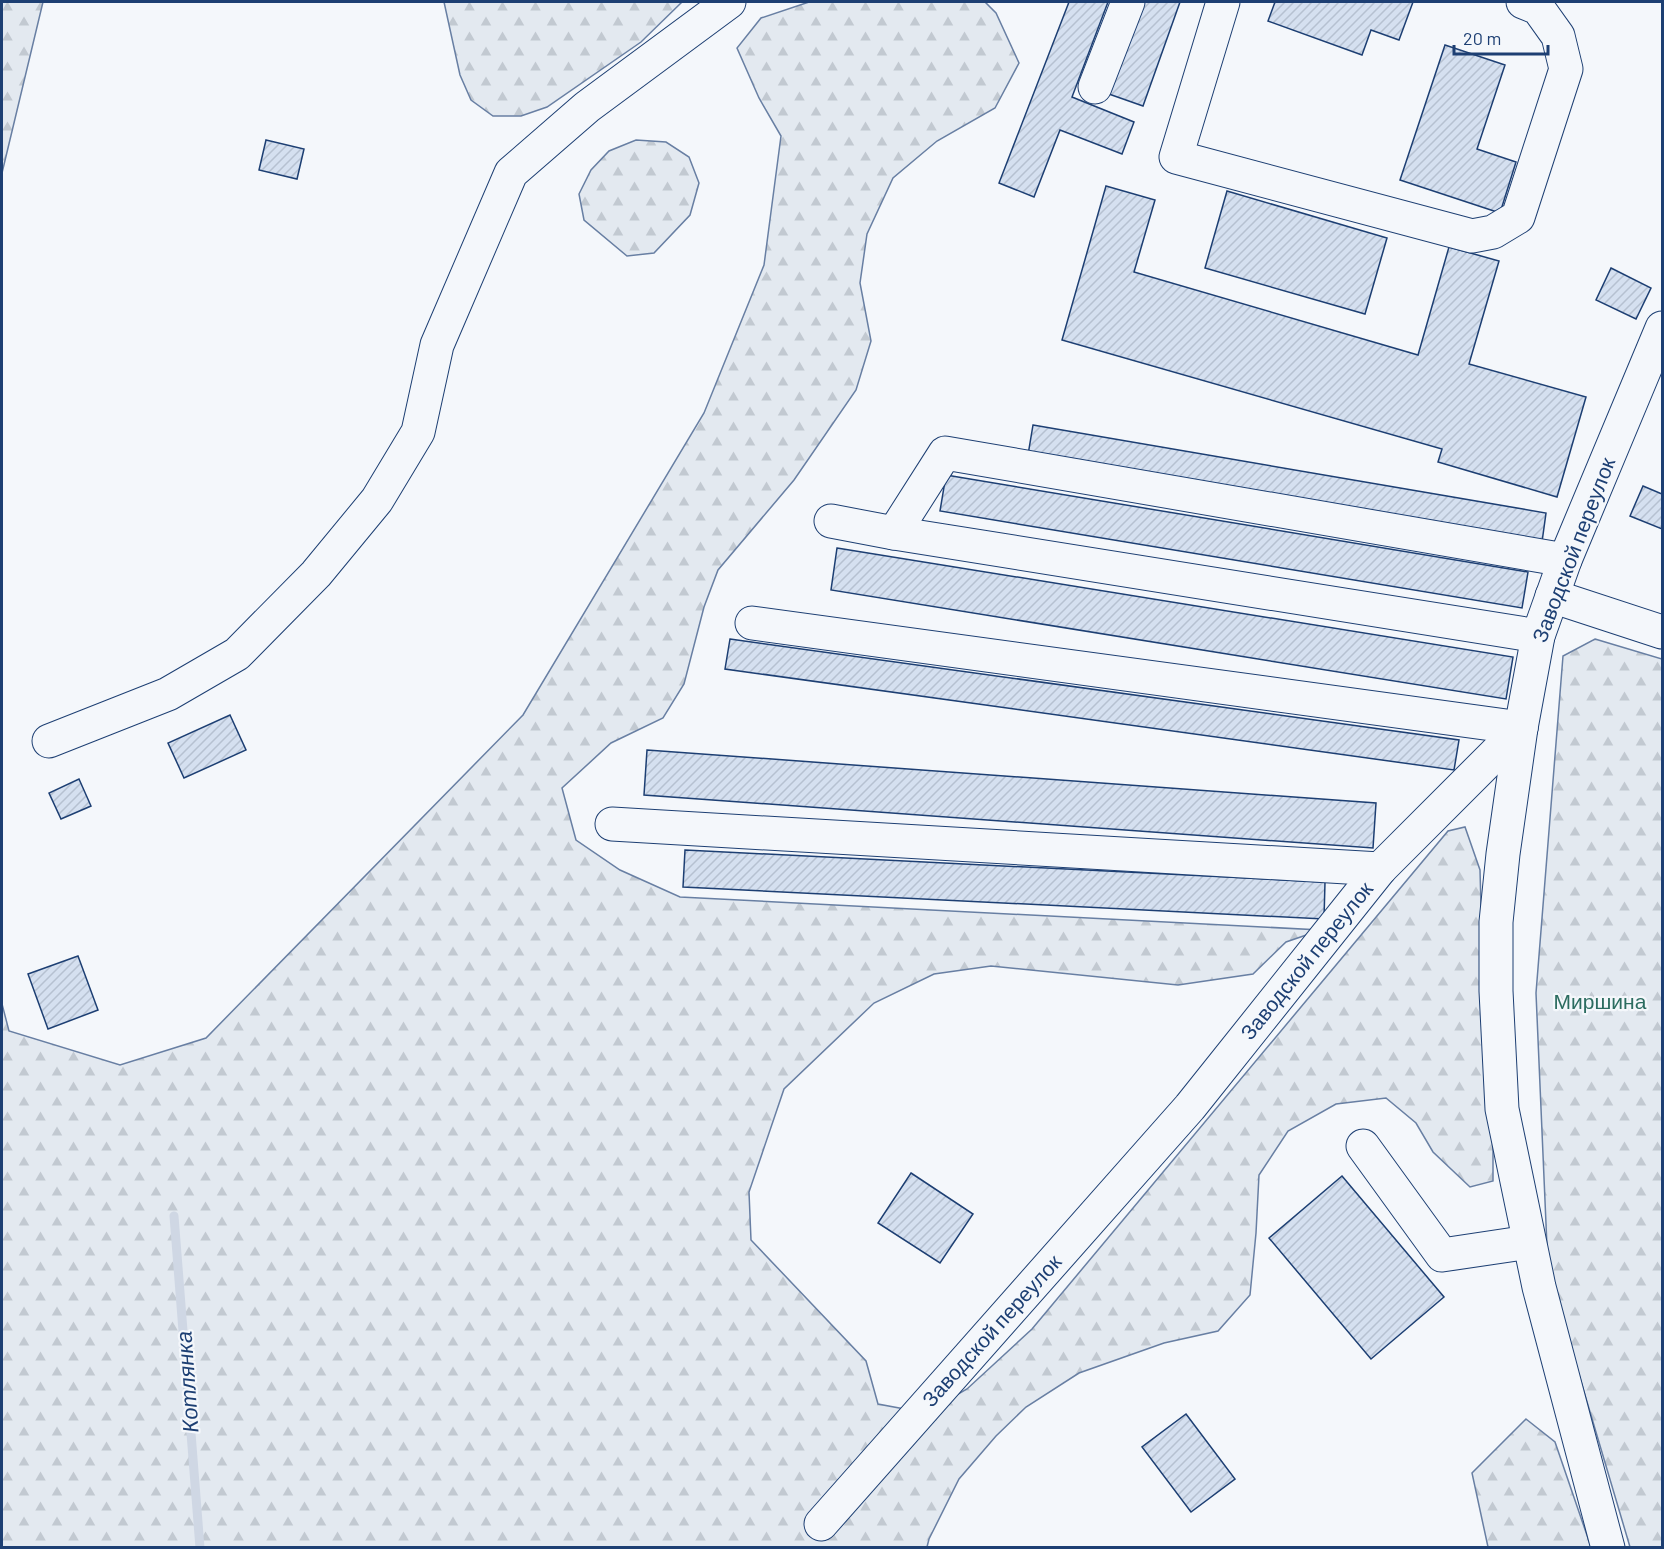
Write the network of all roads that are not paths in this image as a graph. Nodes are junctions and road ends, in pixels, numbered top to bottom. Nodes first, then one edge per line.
1 (729, 2) edge
2 (1128, 2) edge
3 (1223, 2) edge
4 (1523, 2) edge
5 (1095, 87) dead end
6 (1662, 328) edge
7 (831, 521) dead end
8 (894, 533) junction
9 (1565, 560) junction
10 (1552, 596) junction
11 (752, 623) dead end
12 (1662, 632) edge
13 (1538, 636) junction
14 (1521, 728) junction
15 (49, 741) dead end
16 (612, 824) dead end
17 (1380, 869) junction
18 (1363, 1146) dead end
19 (1529, 1242) junction
20 (821, 1524) dead end
21 (1601, 1543) edge

1 - 15 street
2 - 5 street
3 - 4 street
6 - 9 street, Заводской переулок
7 - 8 street
8 - 9 street
8 - 13 street
9 - 10 street, Заводской переулок
10 - 12 street
10 - 13 street, Заводской переулок
11 - 14 street
13 - 14 street, Заводской переулок
14 - 17 street, Заводской переулок
14 - 19 street
16 - 17 street
17 - 20 street, Заводской переулок
18 - 19 street
19 - 21 street

